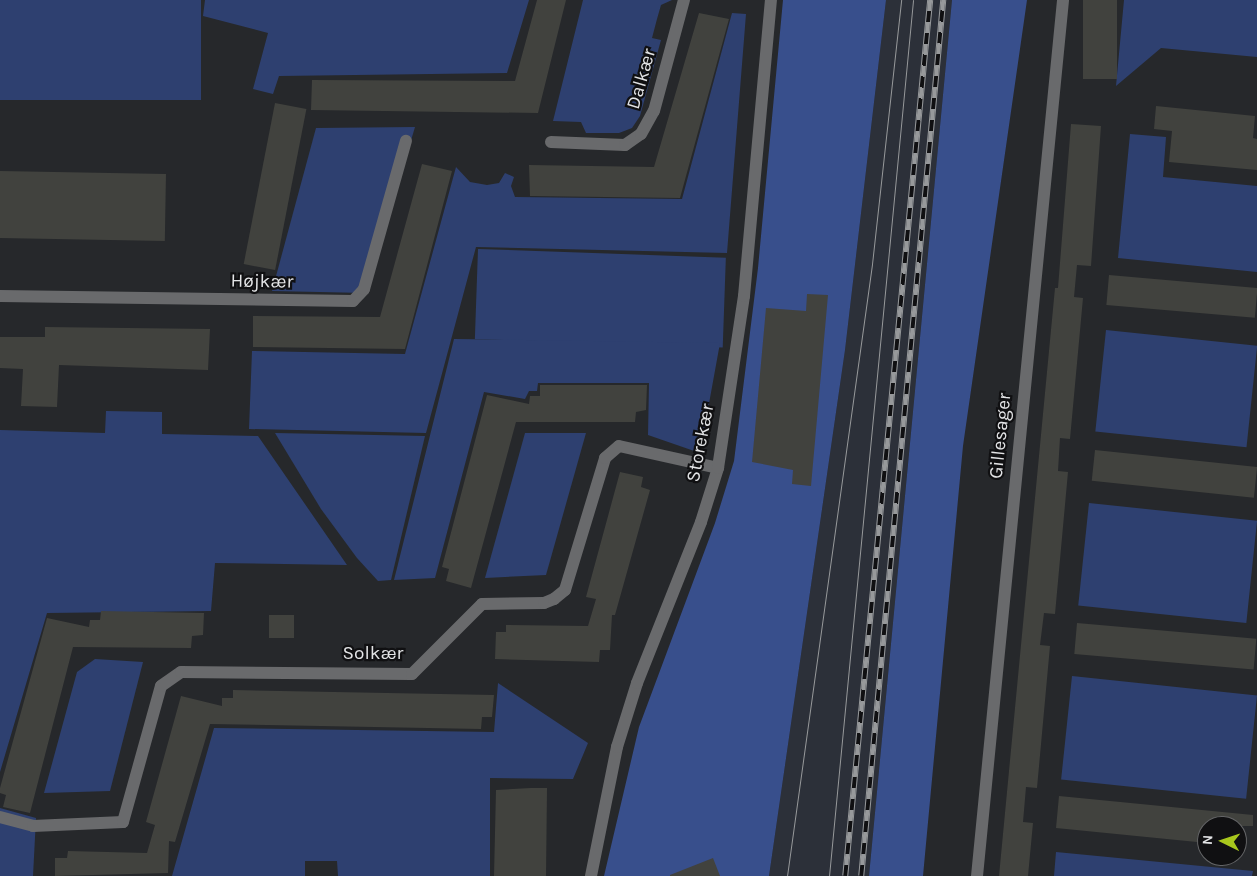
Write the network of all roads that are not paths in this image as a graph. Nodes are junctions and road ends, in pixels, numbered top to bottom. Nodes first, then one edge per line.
1 (684, 0) edge
2 (771, 0) edge
3 (1063, 0) edge
4 (406, 141) dead end
5 (551, 142) dead end
6 (0, 296) edge
7 (718, 468) junction
8 (0, 817) edge
9 (591, 876) edge
10 (977, 876) edge

1 - 5 street, Dalkær
2 - 7 street, Storekær
3 - 10 street, Gillesager
4 - 6 street, Højkær
7 - 8 street, Solkær
7 - 9 street, Storekær

